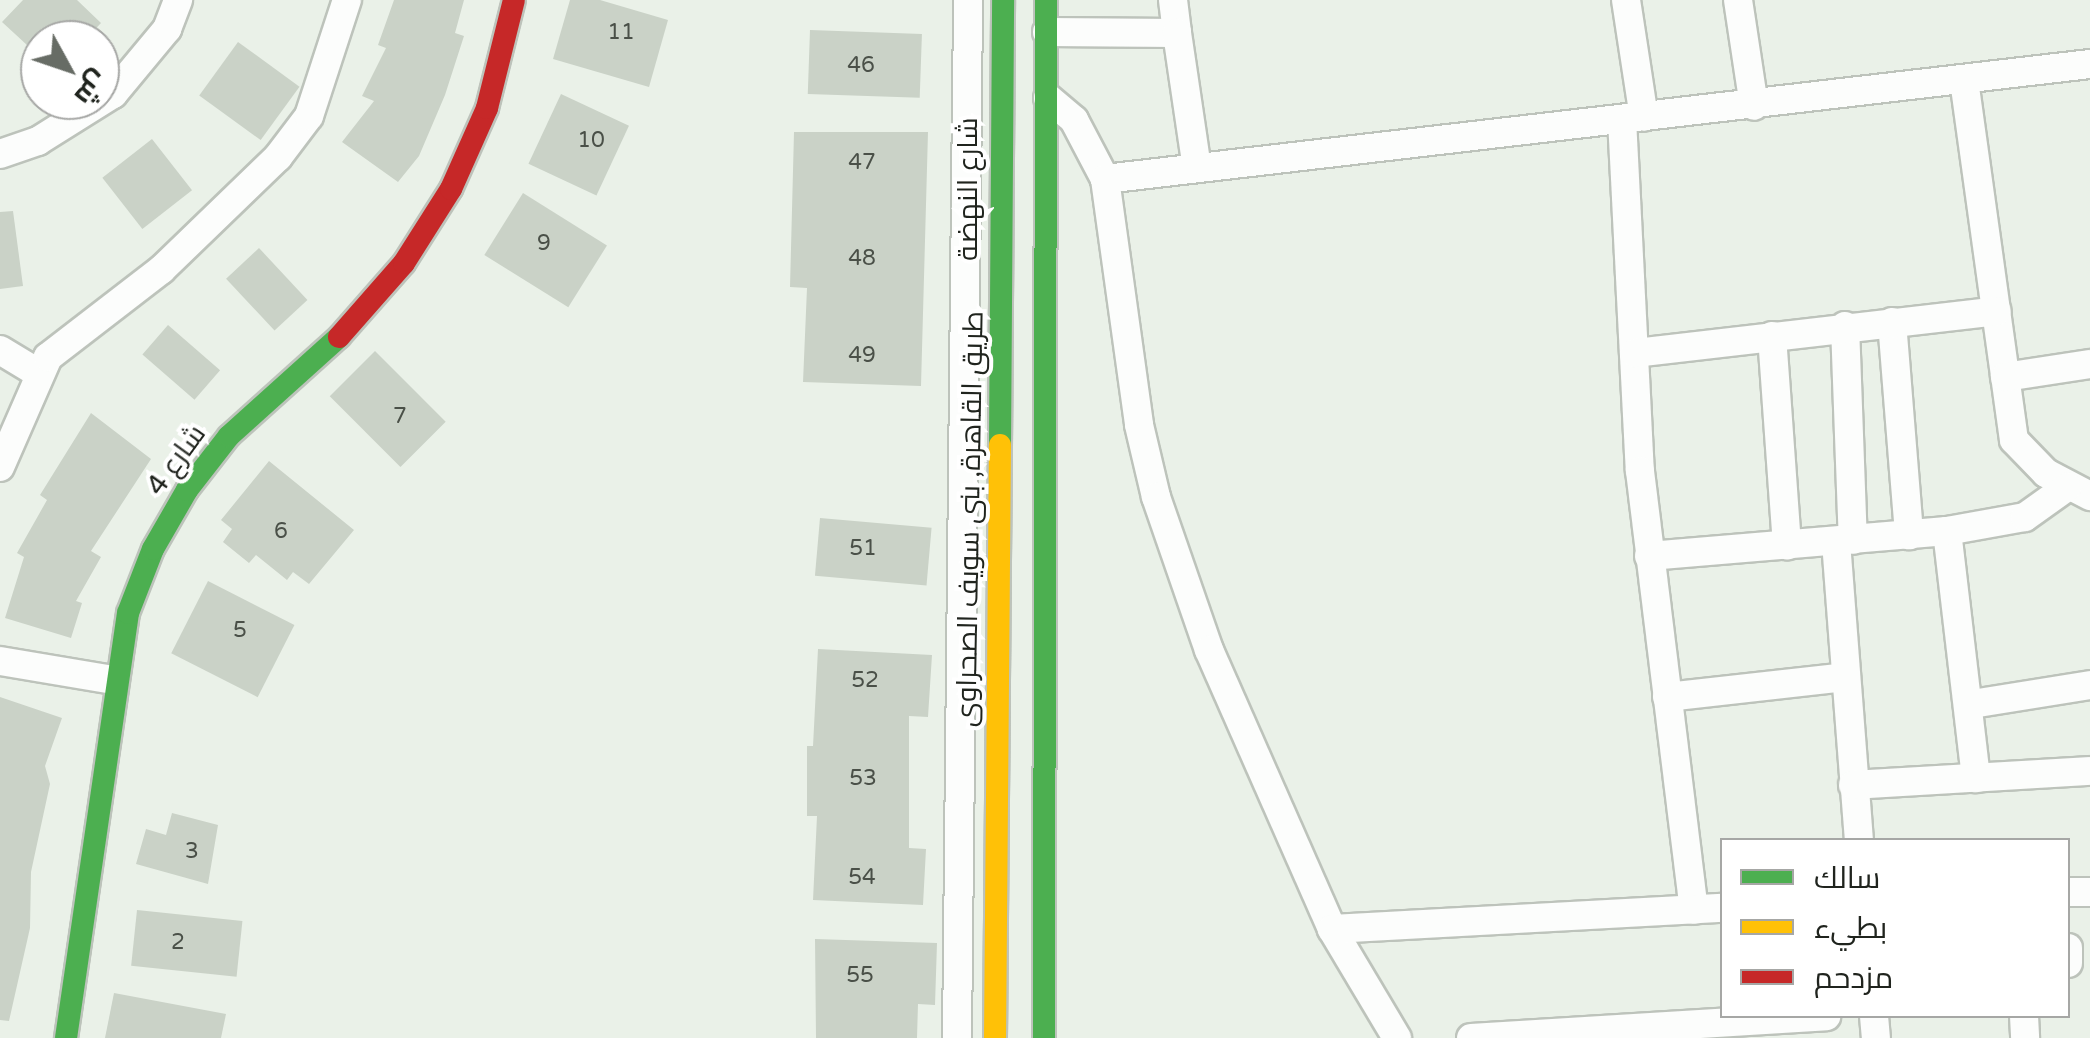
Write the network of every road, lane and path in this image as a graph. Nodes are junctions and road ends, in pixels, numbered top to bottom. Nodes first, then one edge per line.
1 (178, 0) edge
2 (347, 0) edge
3 (514, 0) edge
4 (968, 0) edge
5 (1003, 0) edge
6 (1046, 0) edge
7 (1173, 0) edge
8 (1626, 0) edge
9 (1738, 0) edge
10 (1046, 32) junction
11 (1176, 33) junction
12 (2090, 64) edge
13 (1964, 80) junction
14 (1048, 98) junction
15 (1754, 106) junction
16 (1633, 118) junction
17 (0, 154) edge
18 (1197, 168) junction
19 (1106, 179) junction
20 (1996, 311) junction
21 (1892, 322) junction
22 (1845, 326) junction
23 (1772, 336) junction
24 (0, 350) edge
25 (1635, 353) junction
26 (2090, 364) edge
27 (38, 373) junction
28 (2005, 377) junction
29 (0, 467) edge
30 (2078, 492) edge
31 (1947, 531) junction
32 (1909, 535) junction
33 (1845, 541) junction
34 (1787, 546) junction
35 (1649, 556) junction
36 (0, 661) edge
37 (1846, 677) junction
38 (114, 680) junction
39 (2090, 685) edge
40 (1667, 697) junction
41 (1972, 704) junction
42 (2090, 772) edge
43 (1976, 778) junction
44 (1852, 785) junction
45 (1859, 838) edge
46 (1720, 908) edge
47 (1694, 910) junction
48 (1332, 929) junction
49 (1794, 1018) edge
50 (66, 1038) edge
51 (957, 1038) edge
52 (995, 1038) edge
53 (1044, 1038) edge
54 (1397, 1038) edge
55 (1471, 1038) edge

1 - 17 street
2 - 27 street
3 - 38 main road, شارع 4
4 - 51 street, شارع النهضة
5 - 52 main road, طريق القاهرة, بنى سويف الصحراوى
6 - 10 main road
7 - 11 street
8 - 16 street
9 - 15 street
10 - 11 street
10 - 14 main road
11 - 18 street
12 - 13 street
13 - 15 street
13 - 20 street
14 - 19 street
14 - 53 main road
15 - 16 street
16 - 18 street
16 - 25 street
18 - 19 street
19 - 48 street
20 - 21 street
20 - 28 street
21 - 22 street
21 - 32 street
22 - 23 street
22 - 33 street
23 - 25 street
23 - 34 street
24 - 27 street
25 - 35 street
26 - 28 street
27 - 29 street
28 - 30 street
30 - 31 street
31 - 32 street
31 - 41 street
32 - 33 street
33 - 34 street
33 - 37 street
34 - 35 street
35 - 40 street
36 - 38 street
37 - 40 street
37 - 44 street
38 - 50 main road, شارع 4
39 - 41 street
40 - 47 street
41 - 43 street
42 - 43 street
43 - 44 street
44 - 45 street
46 - 47 street
47 - 48 street
48 - 54 street
49 - 55 street

